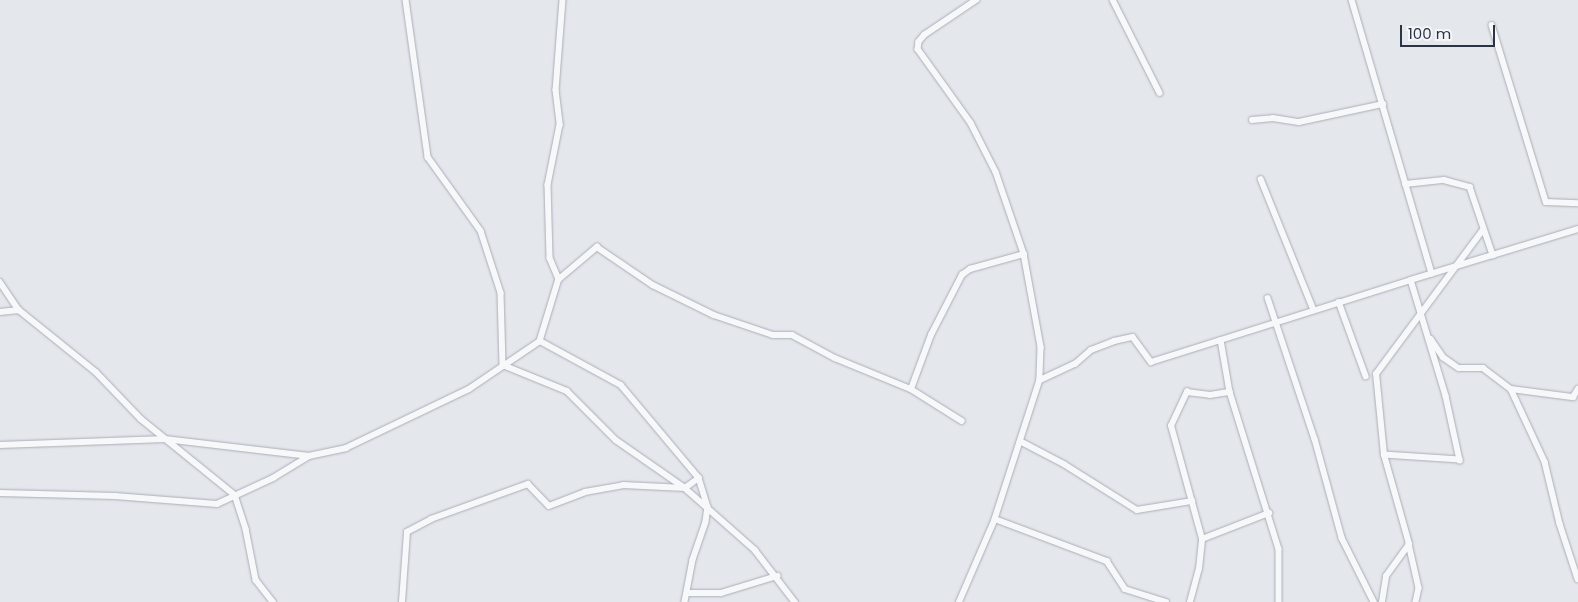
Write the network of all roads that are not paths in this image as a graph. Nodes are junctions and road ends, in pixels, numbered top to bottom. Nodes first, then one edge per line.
1 (406, 0) edge
2 (563, 0) edge
3 (977, 0) edge
4 (1113, 0) edge
5 (1352, 0) edge
6 (1492, 25) dead end
7 (1160, 93) dead end
8 (1383, 104) junction
9 (1252, 120) dead end
10 (1261, 179) dead end
11 (1405, 184) junction
12 (1578, 203) edge
13 (1578, 229) edge
14 (1483, 230) junction
15 (1024, 254) junction
16 (1493, 255) junction
17 (1457, 266) junction
18 (1432, 274) junction
19 (559, 279) junction
20 (1411, 280) junction
21 (0, 282) edge
22 (1268, 298) dead end
23 (1339, 302) junction
24 (19, 310) junction
25 (1314, 310) junction
26 (0, 312) edge
27 (1421, 314) junction
28 (1279, 323) junction
29 (1427, 333) junction
30 (1220, 340) junction
31 (540, 341) junction
32 (503, 365) junction
33 (1366, 376) dead end
34 (1040, 380) junction
35 (911, 388) junction
36 (1511, 389) junction
37 (1578, 389) edge
38 (1230, 392) junction
39 (962, 421) dead end
40 (166, 439) junction
41 (1020, 441) junction
42 (0, 445) edge
43 (1384, 455) junction
44 (309, 456) junction
45 (698, 478) junction
46 (685, 488) junction
47 (0, 493) edge
48 (235, 495) junction
49 (1192, 500) junction
50 (708, 507) junction
51 (1269, 513) junction
52 (995, 519) junction
53 (1202, 539) junction
54 (1409, 544) junction
55 (777, 576) junction
56 (1578, 579) edge
57 (687, 593) junction
58 (273, 602) edge
59 (402, 602) edge
60 (685, 602) edge
61 (795, 602) edge
62 (959, 602) edge
63 (1166, 602) edge
64 (1190, 602) edge
65 (1279, 602) edge
66 (1374, 602) edge
67 (1382, 602) edge
68 (1416, 602) edge

1 - 32 street
2 - 19 street
3 - 15 street
4 - 7 street
5 - 8 street
6 - 12 street
8 - 9 street
8 - 11 street
10 - 25 street
11 - 14 street
11 - 18 street
13 - 16 street
14 - 16 street
14 - 17 street
15 - 34 street
15 - 35 street
16 - 17 street
17 - 18 street
17 - 27 street
18 - 20 street
19 - 31 street
19 - 35 street
20 - 23 street
20 - 27 street
21 - 24 street
22 - 28 street
23 - 25 street
23 - 33 street
24 - 26 street
24 - 40 street
25 - 28 street
27 - 29 street
27 - 43 street
28 - 30 street
28 - 66 street
29 - 36 street
29 - 43 street
30 - 34 street
30 - 38 street
31 - 32 street
31 - 45 street
32 - 44 street
32 - 46 street
34 - 41 street
35 - 39 street
36 - 37 street
36 - 56 street
38 - 49 street
38 - 51 street
40 - 42 street
40 - 44 street
40 - 48 street
41 - 49 street
41 - 52 street
43 - 54 street
44 - 48 street
45 - 46 street
45 - 50 street
46 - 50 street
46 - 59 street
47 - 48 street
48 - 58 street
49 - 53 street
50 - 55 street
50 - 57 street
51 - 53 street
51 - 65 street
52 - 62 street
52 - 63 street
53 - 64 street
54 - 67 street
54 - 68 street
55 - 57 street
55 - 61 street
57 - 60 street

